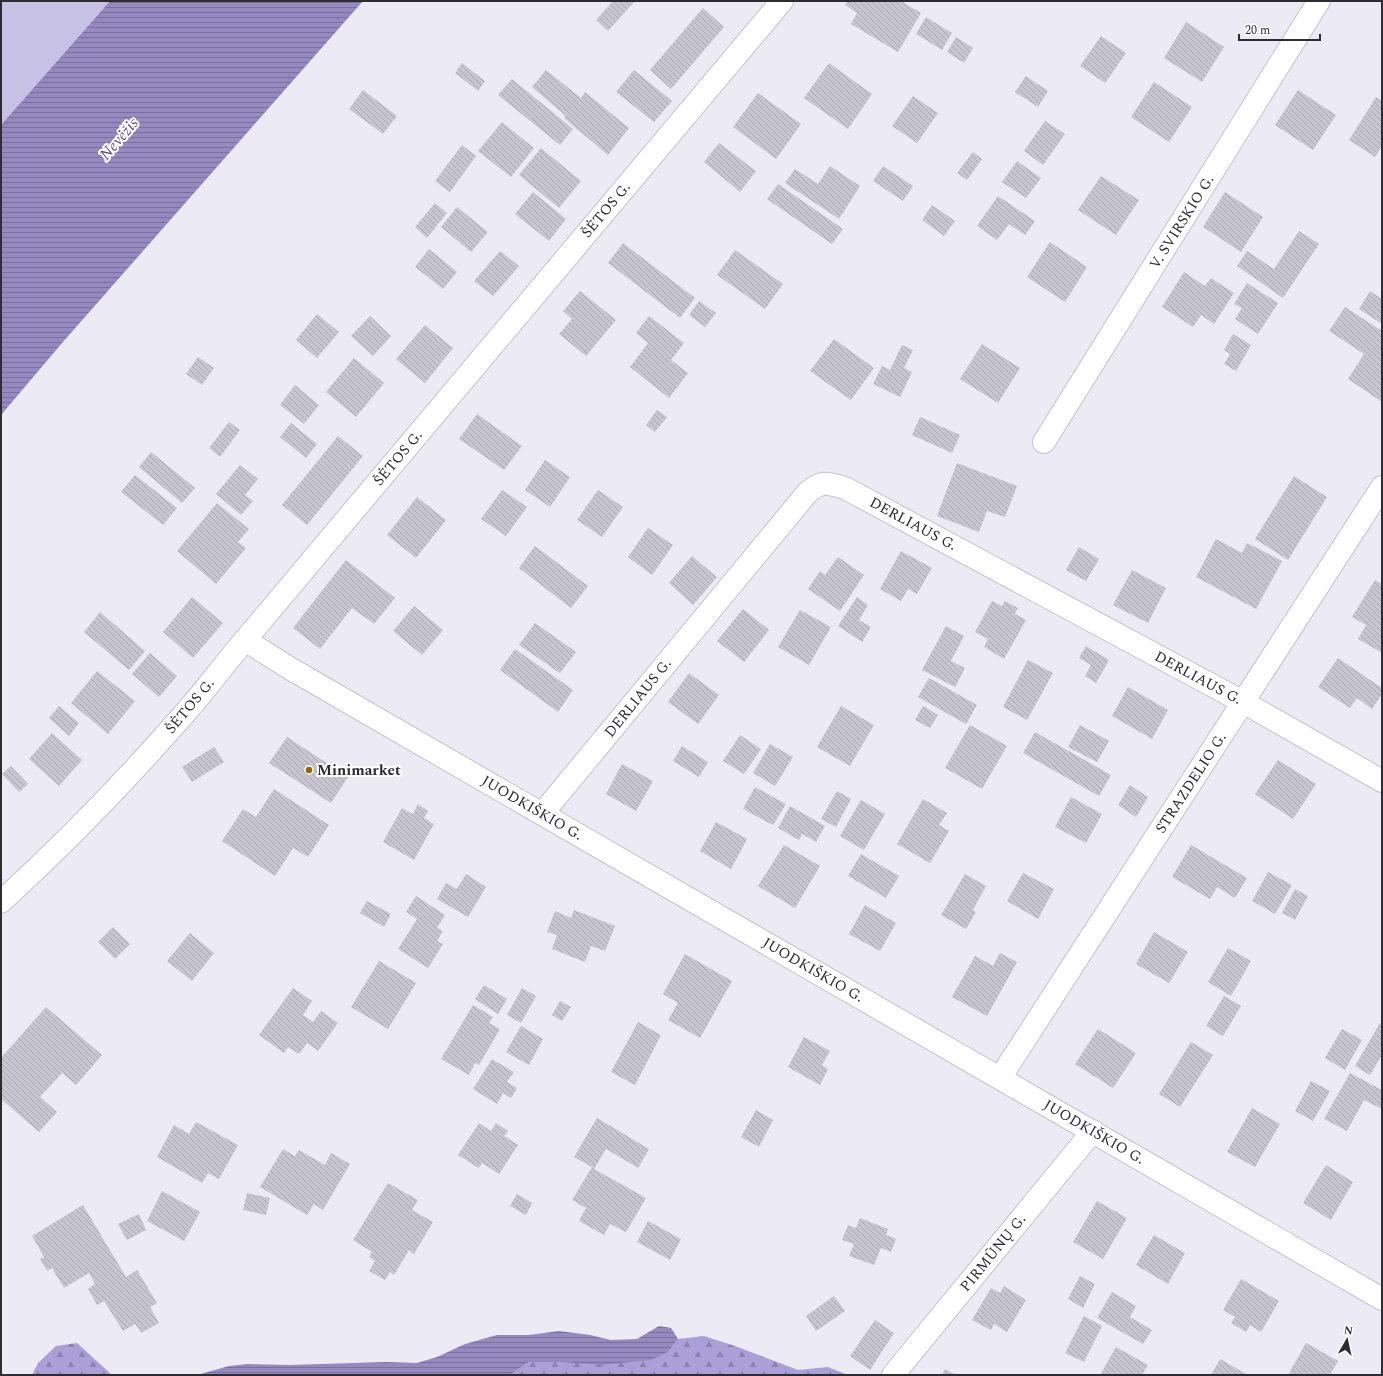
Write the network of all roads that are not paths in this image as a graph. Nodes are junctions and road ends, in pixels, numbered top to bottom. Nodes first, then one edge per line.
1 (782, 1) edge
2 (1319, 1) edge
3 (1044, 442) dead end
4 (1382, 487) edge
5 (245, 640) junction
6 (1243, 702) junction
7 (1382, 781) edge
8 (542, 814) junction
9 (1, 902) edge
10 (1000, 1078) junction
11 (1093, 1131) junction
12 (1382, 1299) edge
13 (893, 1375) edge

1 - 5 street, ŠĖTOS G.
2 - 3 street, V. SVIRSKIO G.
4 - 6 street, STRAZDELIO G.
5 - 8 street, JUODKIŠKIO G.
5 - 9 street, ŠĖTOS G.
6 - 7 street, DERLIAUS G.
6 - 8 street, DERLIAUS G.
6 - 10 street, STRAZDELIO G.
8 - 10 street, JUODKIŠKIO G.
10 - 11 street, JUODKIŠKIO G.
11 - 12 street, JUODKIŠKIO G.
11 - 13 street, PIRMŪNŲ G.

